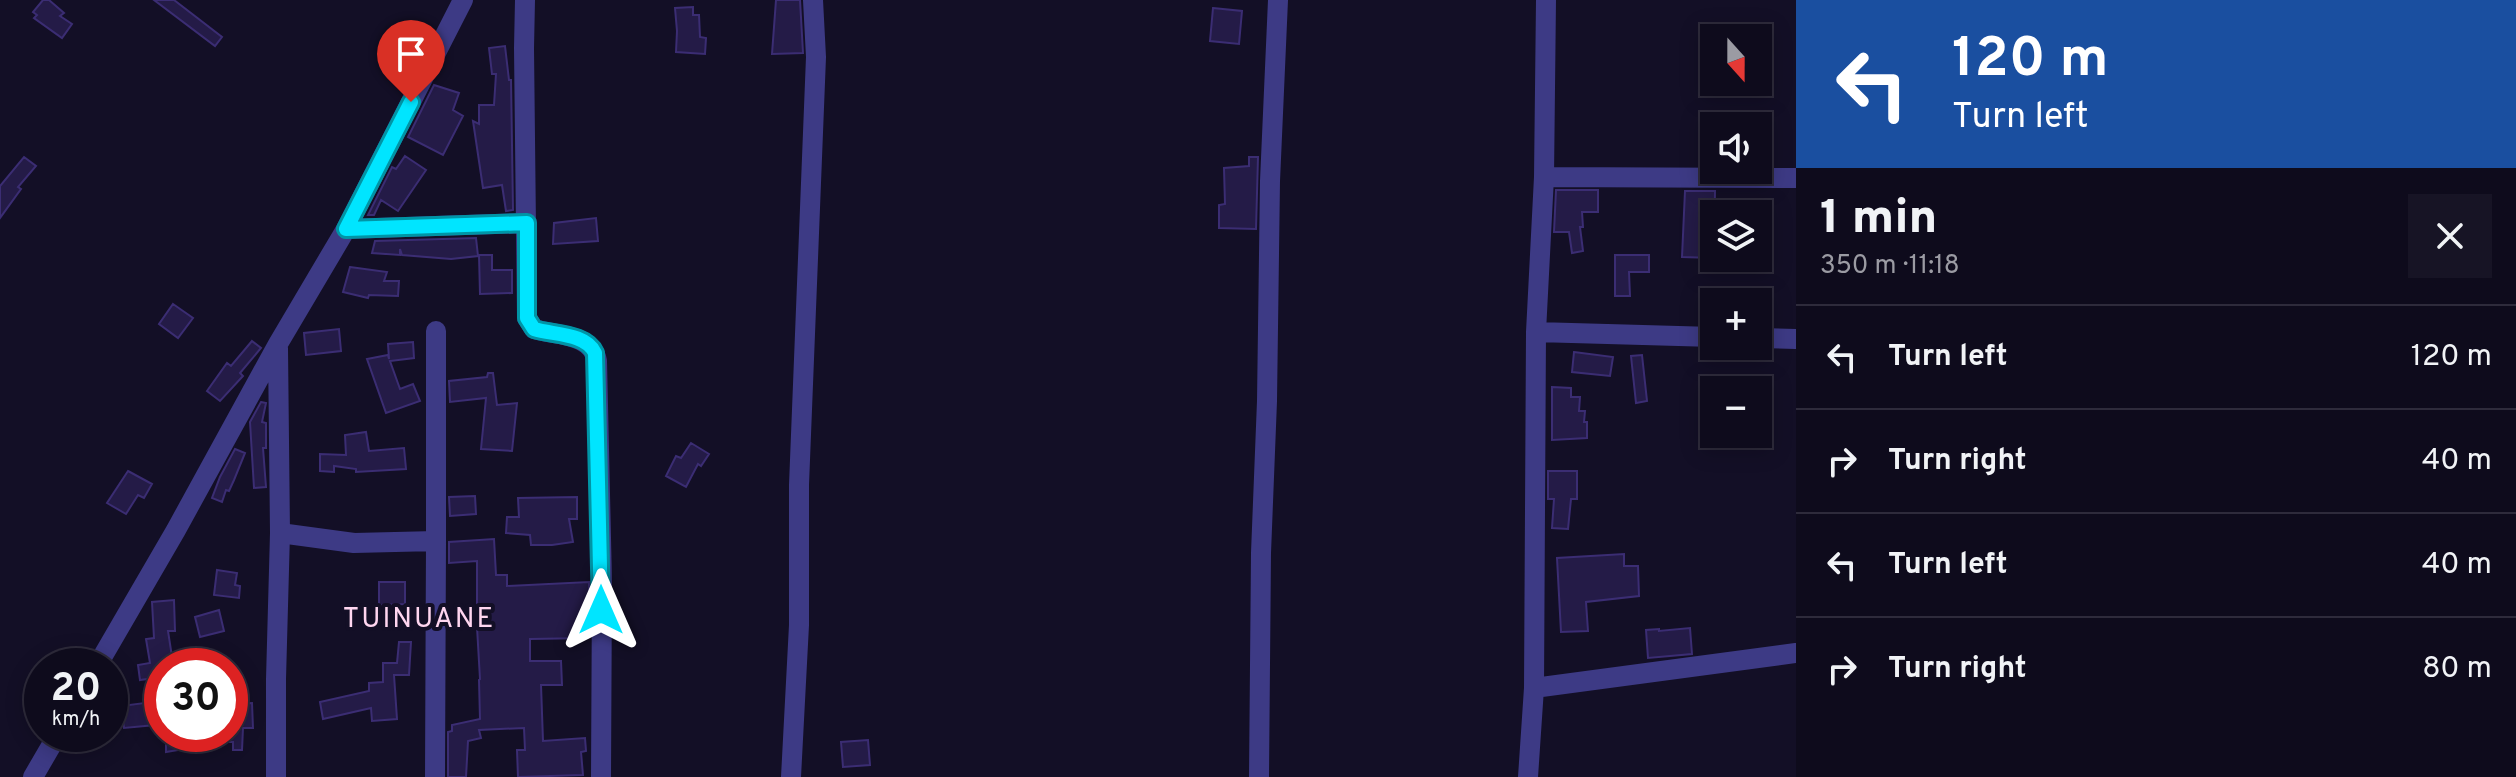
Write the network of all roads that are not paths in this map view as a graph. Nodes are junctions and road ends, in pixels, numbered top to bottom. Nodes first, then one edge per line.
1 (463, 0) edge
2 (525, 0) edge
3 (813, 0) edge
4 (1278, 0) edge
5 (1546, 0) edge
6 (1544, 177) junction
7 (1796, 178) edge
8 (527, 223) junction
9 (346, 229) junction
10 (436, 331) dead end
11 (1536, 332) junction
12 (1700, 337) edge
13 (1772, 338) edge
14 (1796, 339) edge
15 (278, 344) junction
16 (280, 533) junction
17 (436, 541) junction
18 (107, 648) edge
19 (1796, 653) edge
20 (1534, 688) junction
21 (48, 752) edge
22 (33, 777) edge
23 (276, 777) edge
24 (435, 777) edge
25 (601, 777) edge
26 (791, 777) edge
27 (1259, 777) edge
28 (1528, 777) edge

1 - 9 street
2 - 8 street
3 - 26 street
4 - 27 street
5 - 6 street
6 - 7 street
6 - 11 street
8 - 9 street
8 - 25 street
9 - 15 street
10 - 17 street
11 - 12 street
11 - 20 street
13 - 14 street
15 - 16 street
15 - 18 street
16 - 17 street
16 - 23 street
17 - 24 street
19 - 20 street
20 - 28 street
21 - 22 street

